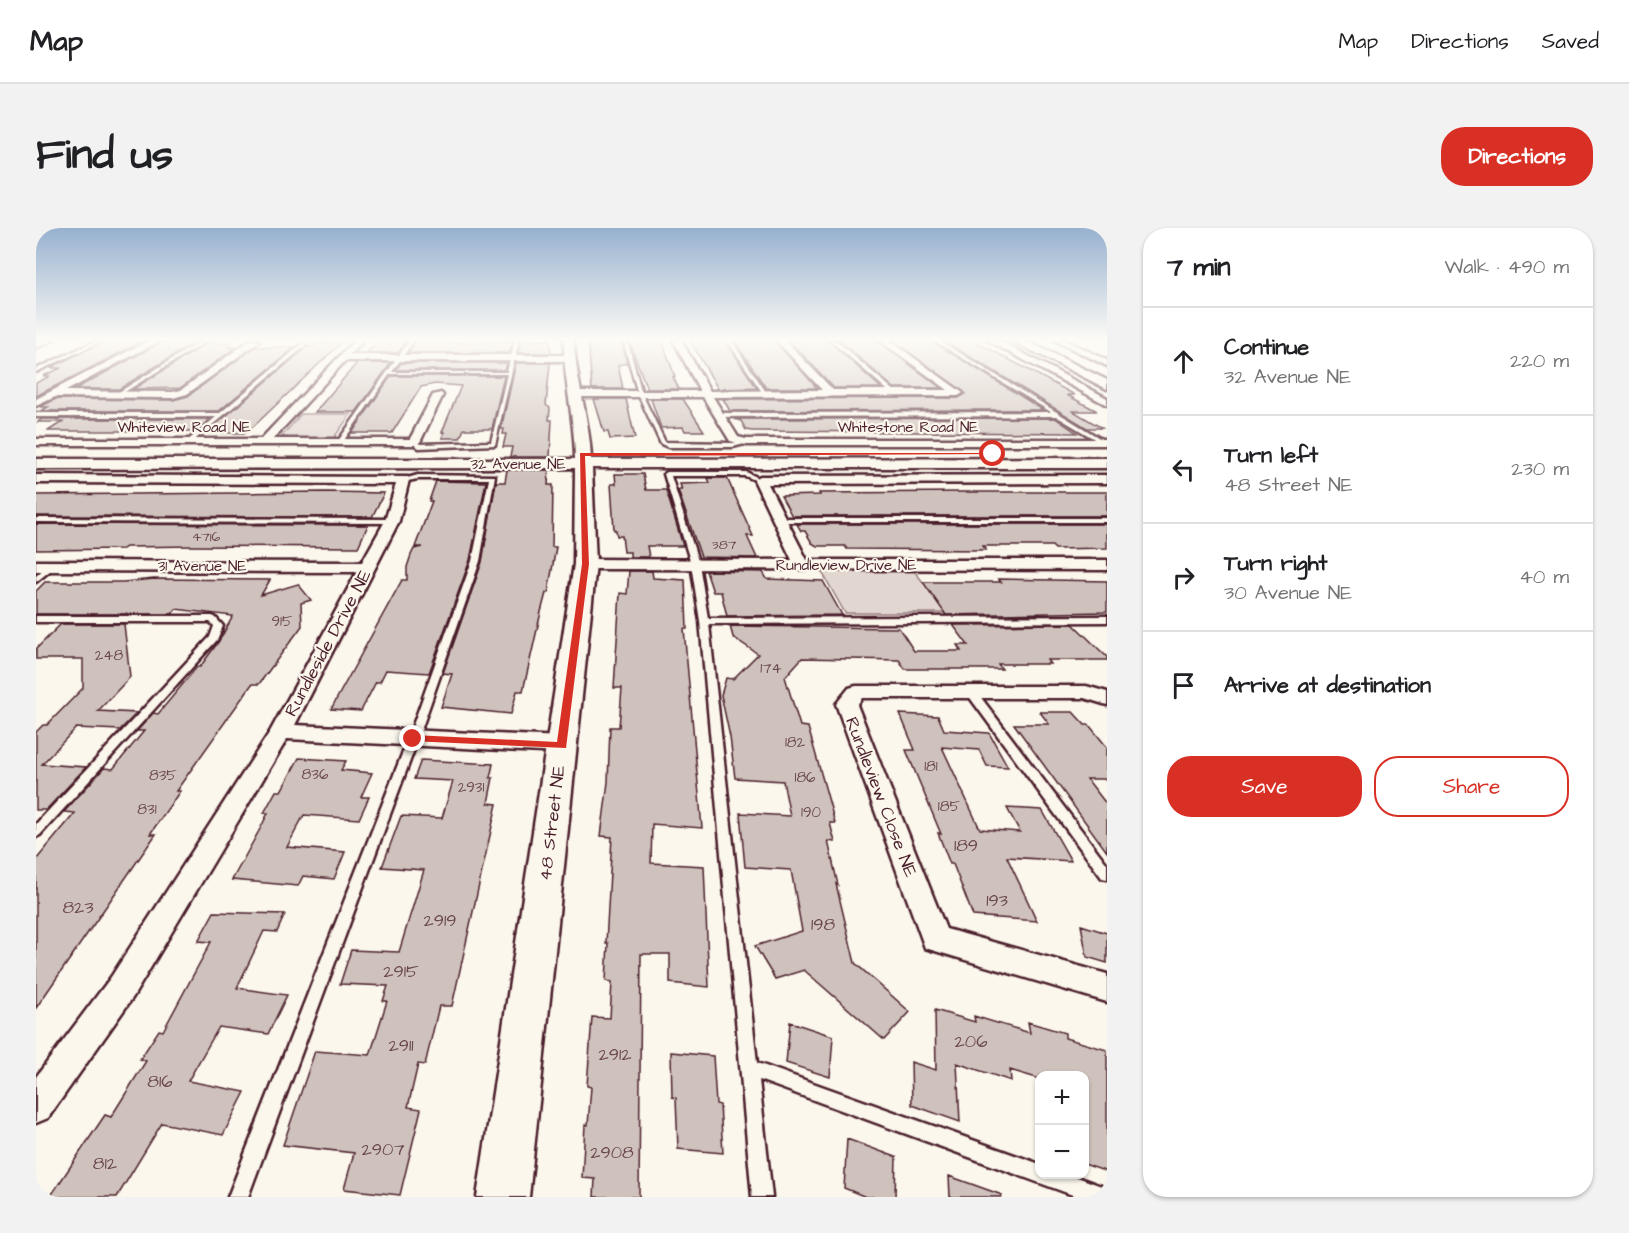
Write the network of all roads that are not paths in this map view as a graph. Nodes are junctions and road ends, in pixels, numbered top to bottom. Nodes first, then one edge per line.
1 (70, 385) edge
2 (131, 385) edge
3 (194, 385) edge
4 (256, 385) edge
5 (318, 385) edge
6 (379, 385) edge
7 (507, 385) edge
8 (573, 385) edge
9 (638, 385) edge
10 (700, 385) edge
11 (760, 385) edge
12 (823, 385) edge
13 (885, 385) edge
14 (947, 385) edge
15 (1010, 385) edge
16 (1076, 385) edge
17 (53, 394) junction
18 (116, 394) junction
19 (574, 394) junction
20 (640, 394) junction
21 (704, 394) junction
22 (766, 394) junction
23 (831, 394) junction
24 (895, 394) junction
25 (438, 395) dead end
26 (1107, 402) edge
27 (36, 404) edge
28 (1057, 414) junction
29 (36, 415) edge
30 (221, 415) junction
31 (718, 415) junction
32 (36, 442) edge
33 (189, 442) junction
34 (264, 442) junction
35 (340, 442) junction
36 (414, 442) junction
37 (746, 442) junction
38 (1106, 446) edge
39 (589, 451) junction
40 (36, 454) edge
41 (667, 454) junction
42 (1107, 463) edge
43 (36, 464) edge
44 (36, 479) edge
45 (1107, 479) edge
46 (403, 480) junction
47 (760, 480) junction
48 (36, 520) edge
49 (780, 520) junction
50 (1107, 520) edge
51 (392, 521) junction
52 (585, 564) junction
53 (695, 564) junction
54 (802, 565) junction
55 (1107, 565) edge
56 (44, 566) edge
57 (369, 567) junction
58 (36, 579) edge
59 (36, 619) edge
60 (1107, 619) edge
61 (704, 621) junction
62 (972, 693) junction
63 (1107, 699) edge
64 (281, 731) junction
65 (413, 739) junction
66 (562, 745) junction
67 (36, 832) edge
68 (1107, 874) edge
69 (1107, 987) edge
70 (748, 1068) junction
71 (36, 1106) edge
72 (1035, 1172) edge
73 (1055, 1179) edge
74 (238, 1197) edge
75 (503, 1197) edge
76 (762, 1197) edge
77 (1104, 1197) edge

1 - 17 street
2 - 18 lane
3 - 18 street
4 - 30 lane
5 - 34 street, Whiteview Road NE
6 - 35 lane
7 - 36 lane
8 - 19 main road, 48 Street NE
9 - 20 lane
10 - 21 street
11 - 22 lane
12 - 23 street
13 - 24 lane
14 - 24 street
15 - 28 lane
16 - 26 street
17 - 18 street
17 - 27 street
19 - 20 street
19 - 39 main road, 48 Street NE
20 - 21 street
20 - 37 lane
21 - 22 street
21 - 31 street
22 - 23 street
23 - 24 street
25 - 36 street
28 - 31 lane
28 - 38 lane
29 - 30 lane
30 - 33 lane
31 - 37 street
32 - 33 street, Whiteview Road NE
33 - 34 street, Whiteview Road NE
34 - 35 street
35 - 36 street
37 - 38 street, Whitestone Road NE
38 - 41 main road, 32 Avenue NE
39 - 40 main road, 32 Avenue NE
39 - 41 main road, 32 Avenue NE
39 - 41 main road
39 - 42 main road, 32 Avenue NE
39 - 43 main road, 32 Avenue NE
39 - 52 main road, 48 Street NE
44 - 46 street
45 - 47 street
46 - 51 street, Rundleside Drive NE
46 - 65 lane
47 - 49 street
47 - 53 lane
48 - 51 lane
49 - 50 lane
49 - 54 street
51 - 57 street, Rundleside Drive NE
52 - 53 street, Rundleview Drive NE
52 - 66 main road, 48 Street NE
53 - 54 street, Rundleview Drive NE
53 - 61 lane
54 - 55 street, Rundleview Drive NE
56 - 57 street, 31 Avenue NE
56 - 58 lane
57 - 64 street, Rundleside Drive NE
59 - 67 lane
60 - 61 lane
61 - 70 lane
62 - 63 street, Rundleview Close NE
62 - 68 lane
62 - 69 street, Rundleview Close NE
64 - 65 street
64 - 71 street, Rundleside Drive NE
65 - 66 street
65 - 74 lane
66 - 75 main road, 48 Street NE
70 - 72 lane
70 - 76 lane
73 - 77 lane

